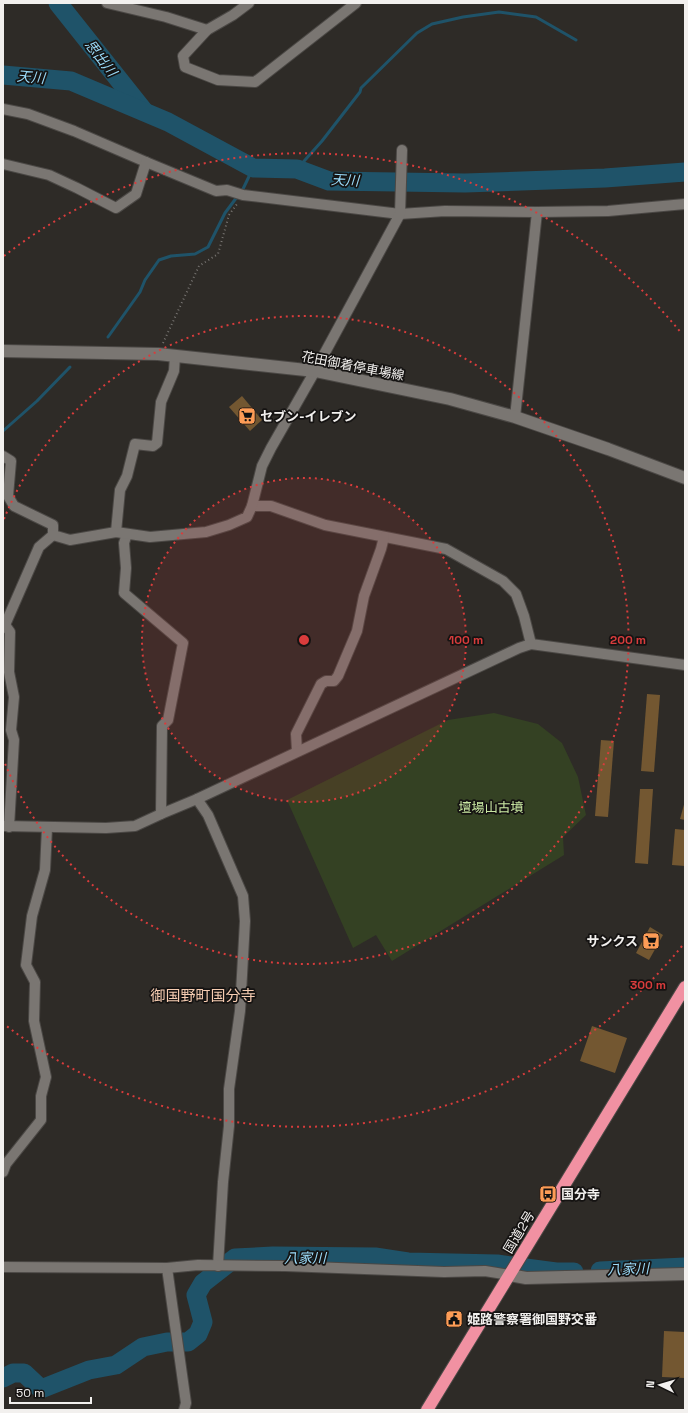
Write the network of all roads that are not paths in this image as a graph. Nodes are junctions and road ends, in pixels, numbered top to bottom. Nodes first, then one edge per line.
1 (107, 3) edge
2 (249, 3) edge
3 (356, 3) edge
4 (207, 30) junction
5 (3, 109) edge
6 (402, 150) dead end
7 (146, 162) junction
8 (3, 164) edge
9 (685, 204) edge
10 (537, 212) junction
11 (400, 214) junction
12 (3, 351) edge
13 (175, 356) junction
14 (314, 371) junction
15 (515, 417) junction
16 (3, 456) edge
17 (685, 478) edge
18 (252, 506) junction
19 (116, 532) junction
20 (127, 534) junction
21 (53, 535) junction
22 (384, 537) junction
23 (4, 625) edge
24 (531, 644) junction
25 (685, 665) edge
26 (297, 751) junction
27 (197, 799) junction
28 (162, 814) junction
29 (6, 826) edge
30 (47, 828) junction
31 (685, 987) edge
32 (3, 1172) edge
33 (3, 1266) edge
34 (218, 1266) junction
35 (167, 1268) junction
36 (685, 1274) edge
37 (510, 1275) junction
38 (184, 1410) edge
39 (427, 1410) edge

1 - 4 street
2 - 4 street
3 - 4 street
5 - 7 street
6 - 11 street
7 - 8 street
7 - 11 street
9 - 10 street
10 - 11 street
10 - 15 street
11 - 14 street
12 - 13 main road, 花田御着停車場線
13 - 14 main road, 花田御着停車場線
13 - 19 street
14 - 15 main road, 花田御着停車場線
14 - 18 street
15 - 17 main road, 花田御着停車場線
16 - 21 street
18 - 20 street
18 - 22 street
19 - 20 street
19 - 21 street
20 - 28 street
21 - 23 street
22 - 24 street
22 - 26 street
23 - 29 street
24 - 25 street
24 - 26 street
26 - 27 street
27 - 28 street
27 - 34 street
28 - 30 street
29 - 30 street
30 - 32 street
31 - 37 highway, 国道2号
33 - 35 street
34 - 35 street
34 - 37 street
35 - 38 street
36 - 37 main road
37 - 39 highway, 国道2号

